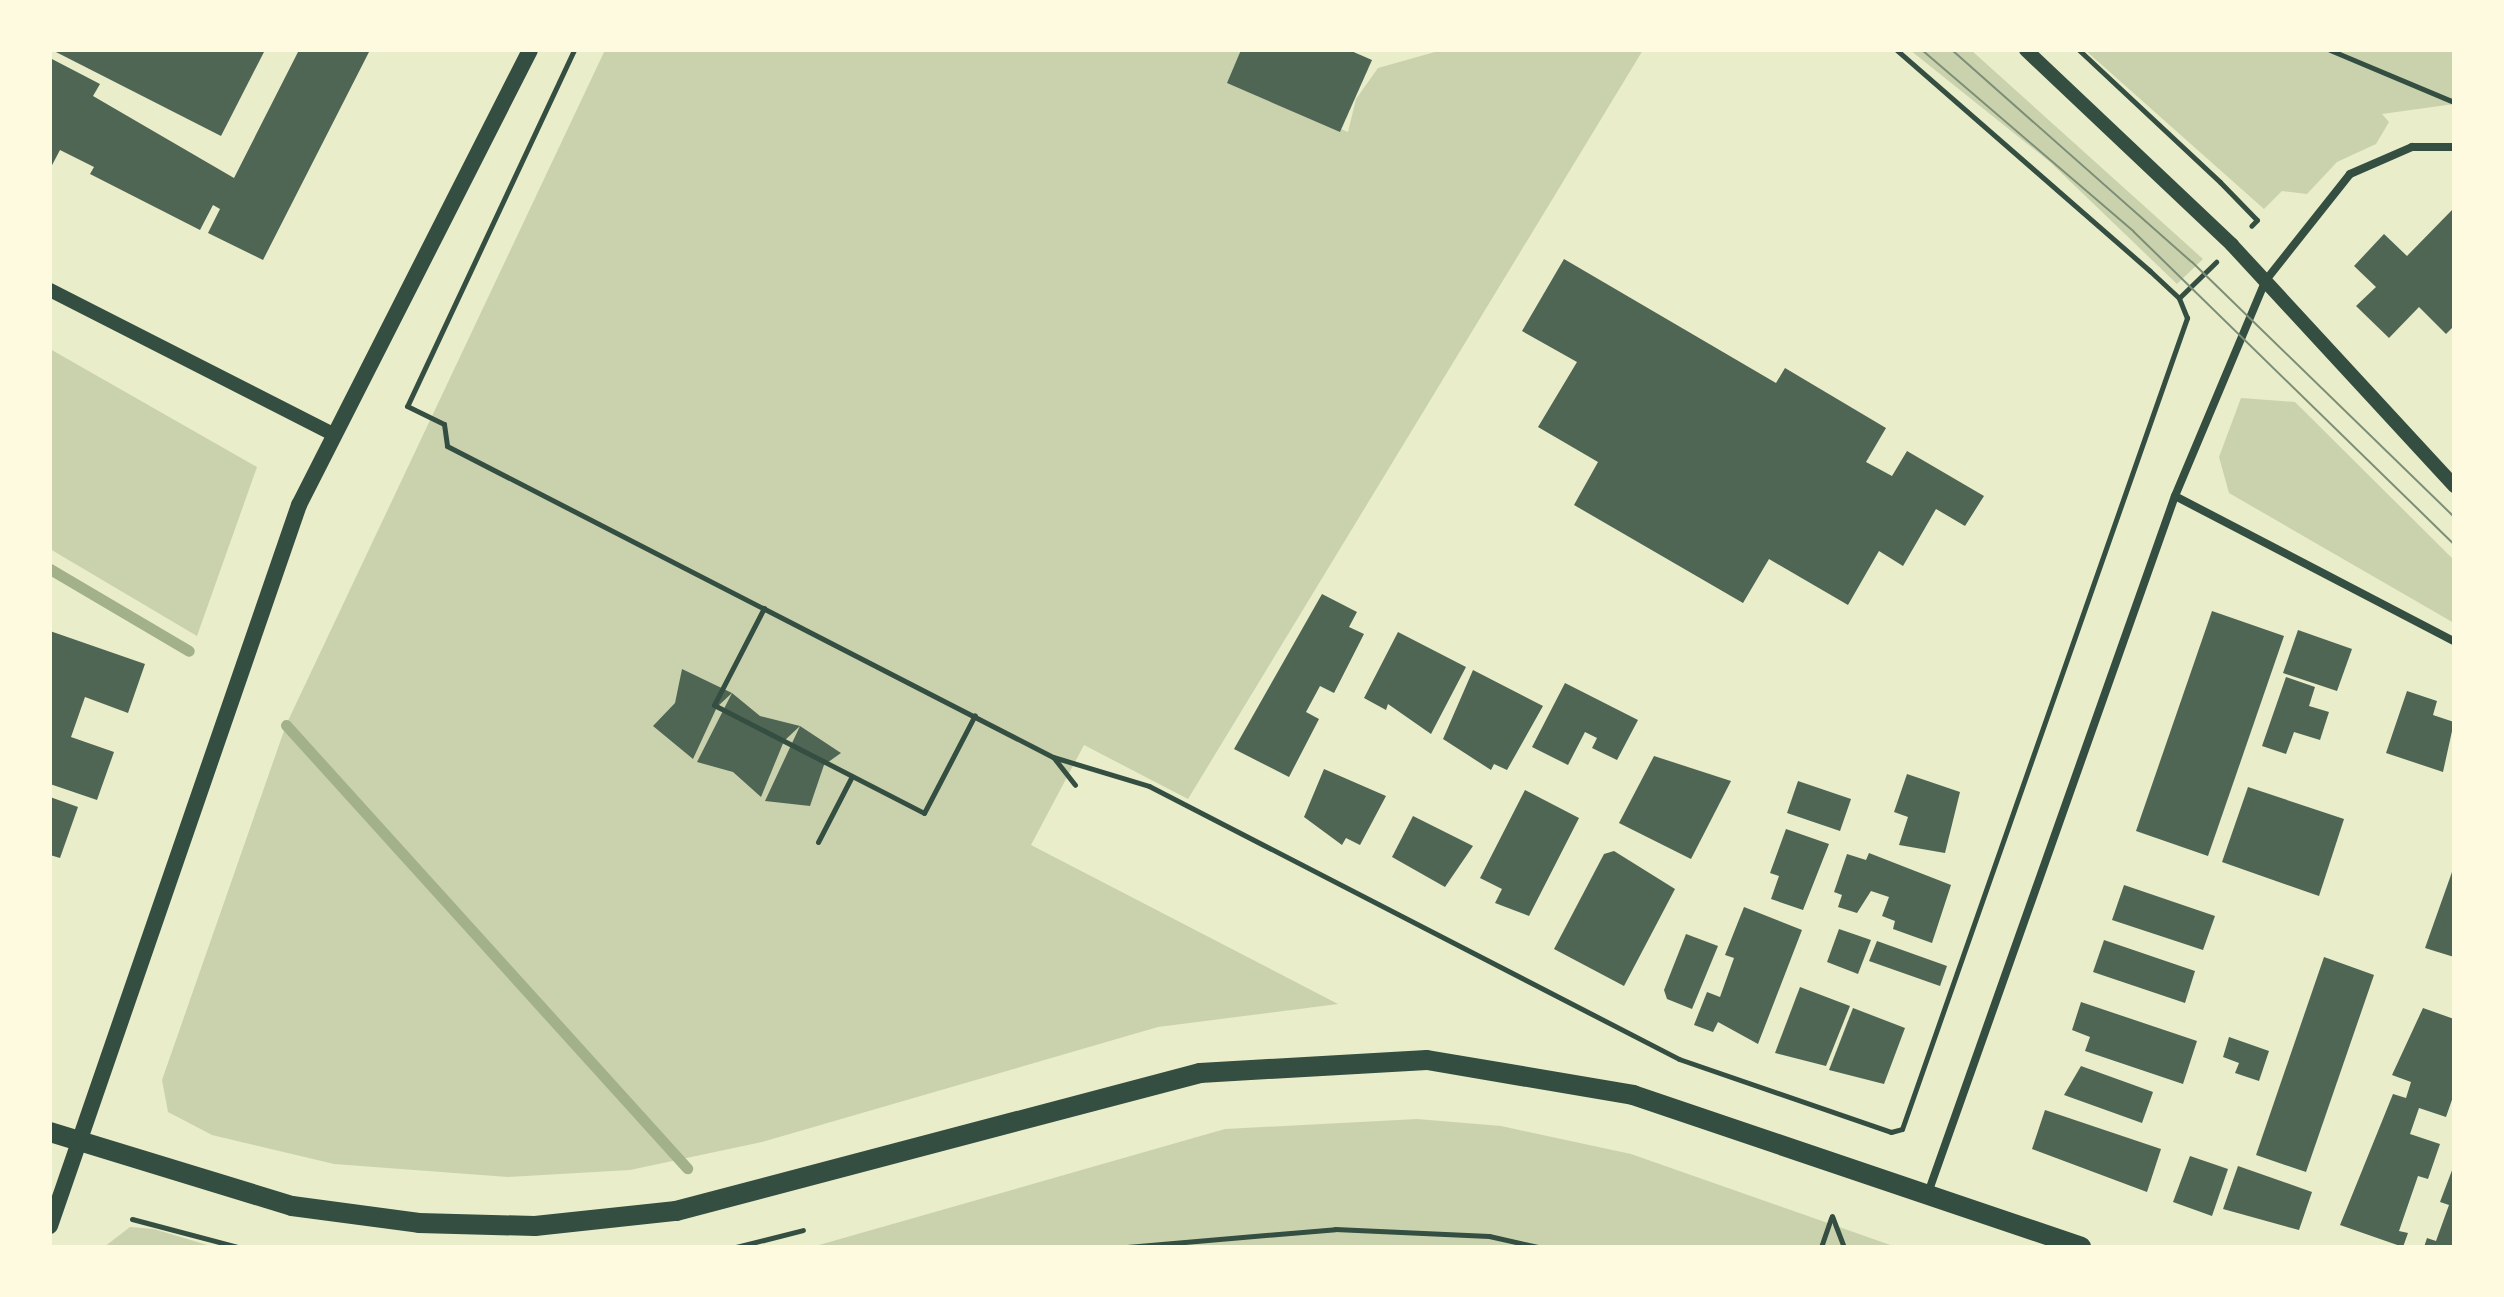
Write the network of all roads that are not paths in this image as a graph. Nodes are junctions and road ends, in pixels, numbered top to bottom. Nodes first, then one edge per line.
1 (530, 50) edge
2 (2026, 50) edge
3 (2454, 147) edge
4 (2266, 280) junction
5 (50, 290) edge
6 (334, 435) junction
7 (2454, 486) edge
8 (2175, 496) junction
9 (2454, 641) edge
10 (50, 1132) edge
11 (81, 1142) junction
12 (1928, 1194) junction
13 (50, 1226) edge
14 (2081, 1247) edge

1 - 6 main road
2 - 4 street
3 - 4 street
4 - 7 street
4 - 8 street
5 - 6 street
6 - 11 main road
8 - 9 street
8 - 12 street
10 - 11 main road
11 - 12 main road
11 - 13 main road
12 - 14 main road

